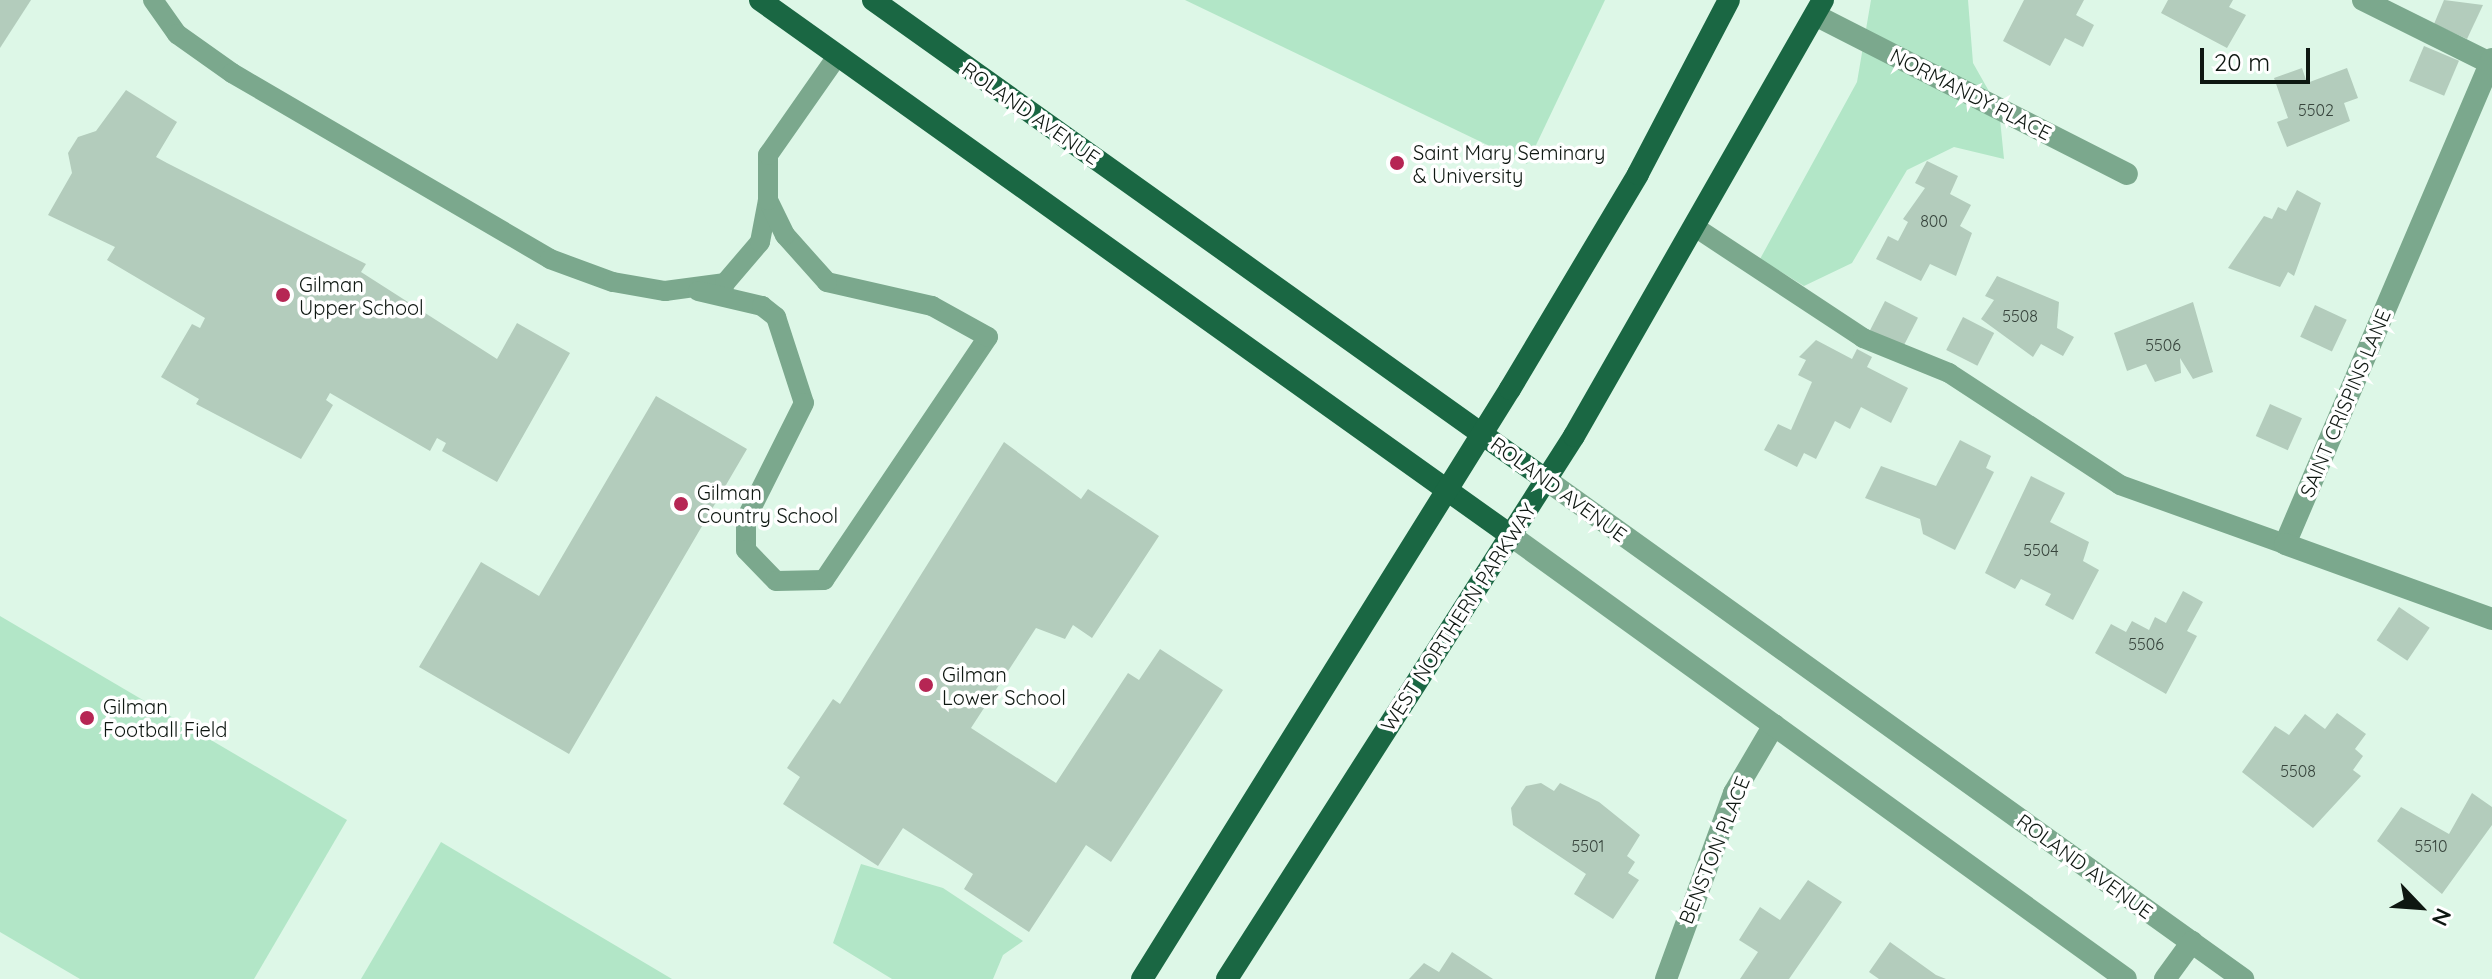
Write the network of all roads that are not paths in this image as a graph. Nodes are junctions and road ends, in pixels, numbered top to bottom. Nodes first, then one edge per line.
1 (153, 0) edge
2 (760, 0) edge
3 (873, 0) edge
4 (1729, 0) edge
5 (2363, 0) edge
6 (1819, 7) edge
7 (838, 55) junction
8 (2491, 61) edge
9 (2127, 174) dead end
10 (768, 200) junction
11 (1698, 229) junction
12 (698, 291) junction
13 (1483, 435) junction
14 (1545, 479) junction
15 (1448, 491) junction
16 (1510, 535) junction
17 (2285, 544) junction
18 (2492, 619) edge
19 (1774, 725) junction
20 (2192, 942) junction
21 (1142, 979) edge
22 (1227, 979) edge
23 (1666, 979) edge
24 (2126, 979) edge
25 (2165, 979) edge
26 (2243, 979) edge

1 - 12 lane
2 - 7 main road
3 - 13 main road, ROLAND AVENUE
4 - 13 main road
5 - 8 street
6 - 9 street, NORMANDY PLACE
6 - 11 main road, WEST NORTHERN PARKWAY
7 - 10 lane
7 - 15 main road
8 - 17 street, SAINT CRISPINS LANE
10 - 12 lane
10 - 12 lane
11 - 14 main road, WEST NORTHERN PARKWAY
11 - 17 lane
13 - 14 main road, ROLAND AVENUE
13 - 15 main road
14 - 16 main road, WEST NORTHERN PARKWAY
14 - 20 street, ROLAND AVENUE
15 - 16 main road
15 - 21 main road
16 - 19 street
16 - 22 main road, WEST NORTHERN PARKWAY
17 - 18 street
19 - 23 street, BENSTON PLACE
19 - 24 street
20 - 25 street
20 - 26 street, ROLAND AVENUE

